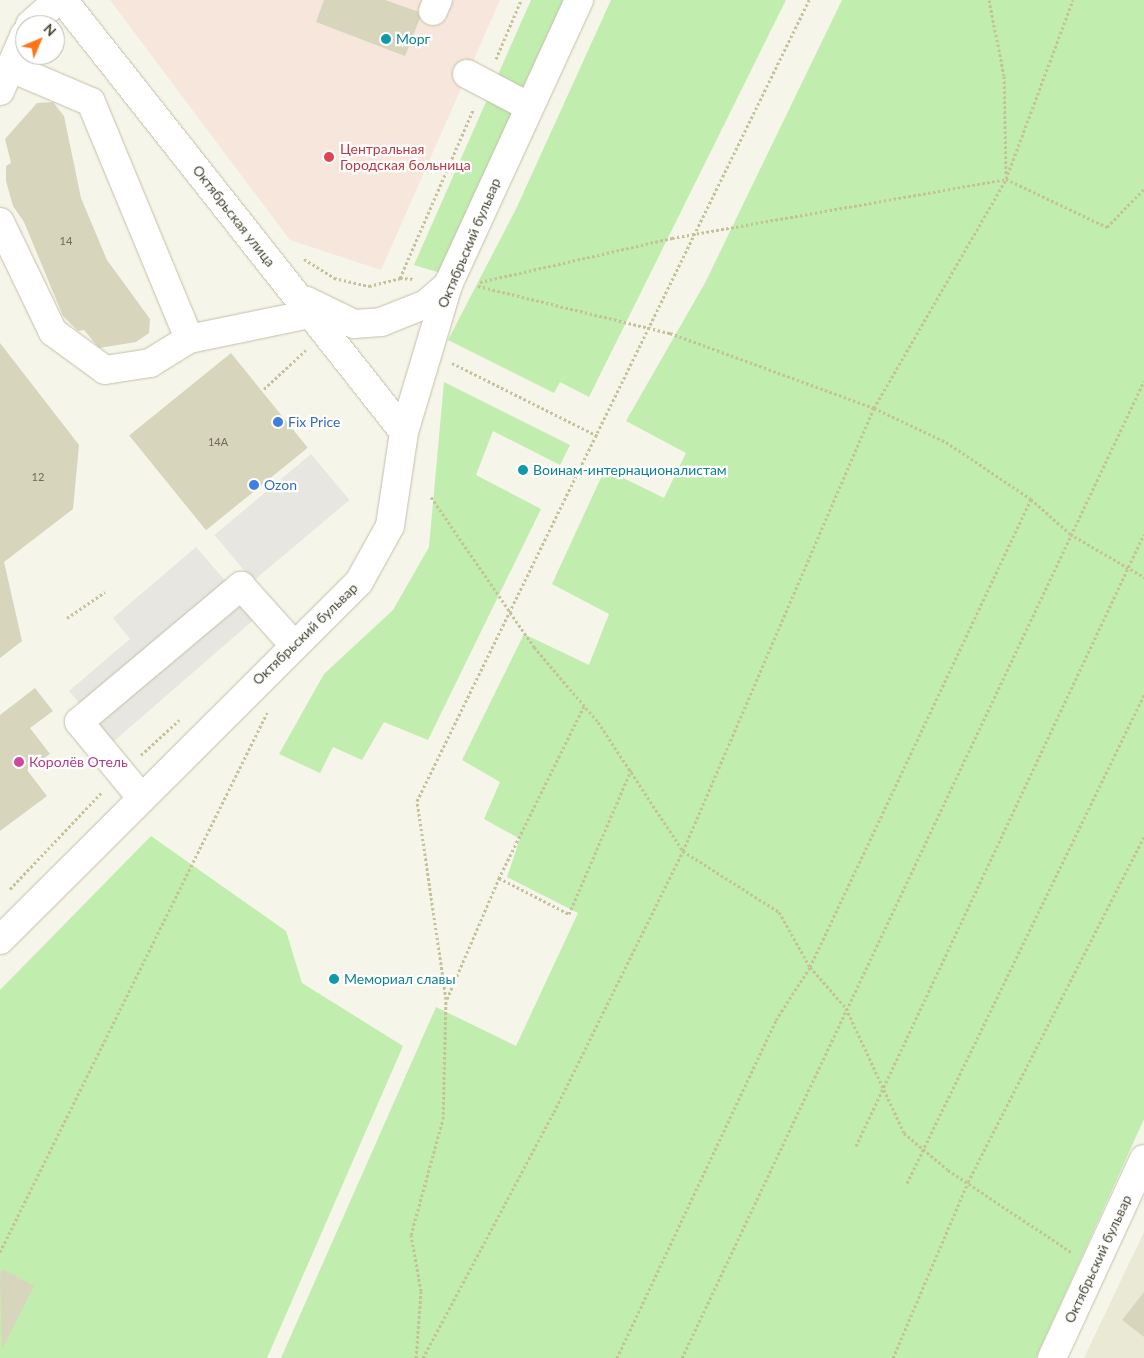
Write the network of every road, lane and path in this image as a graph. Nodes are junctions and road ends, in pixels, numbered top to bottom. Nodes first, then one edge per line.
1 (58, 0) edge
2 (63, 0) edge
3 (521, 0) edge
4 (579, 0) edge
5 (808, 0) edge
6 (989, 0) edge
7 (1073, 0) edge
8 (41, 15) edge
9 (15, 55) edge
10 (4, 79) edge
11 (476, 79) junction
12 (528, 106) junction
13 (1006, 179) junction
14 (1144, 189) edge
15 (0, 222) edge
16 (696, 234) junction
17 (295, 254) dead end
18 (448, 285) junction
19 (293, 291) junction
20 (310, 314) junction
21 (652, 329) junction
22 (189, 340) junction
23 (312, 345) dead end
24 (444, 359) dead end
25 (1144, 381) edge
26 (264, 389) dead end
27 (874, 408) junction
28 (404, 432) junction
29 (598, 436) junction
30 (431, 497) dead end
31 (1031, 498) junction
32 (1070, 534) junction
33 (1144, 534) edge
34 (1128, 567) junction
35 (1144, 577) edge
36 (105, 592) dead end
37 (510, 611) junction
38 (67, 618) dead end
39 (294, 645) junction
40 (1144, 695) edge
41 (272, 703) dead end
42 (584, 706) junction
43 (186, 714) dead end
44 (631, 770) junction
45 (121, 773) junction
46 (140, 796) junction
47 (1144, 837) edge
48 (683, 851) junction
49 (499, 878) junction
50 (6, 893) dead end
51 (0, 940) edge
52 (810, 967) junction
53 (446, 999) junction
54 (846, 1008) junction
55 (883, 1088) junction
56 (856, 1146) dead end
57 (924, 1151) junction
58 (1144, 1160) edge
59 (968, 1182) junction
60 (907, 1184) dead end
61 (0, 1252) edge
62 (1093, 1267) junction
63 (416, 1358) edge
64 (424, 1358) edge
65 (618, 1358) edge
66 (682, 1358) edge
67 (893, 1358) edge
68 (1052, 1358) edge

1 - 8 street
2 - 19 street, Октябрьская улица
3 - 11 path
4 - 12 street, Октябрьский бульвар
5 - 16 path
6 - 13 path
7 - 13 path
9 - 10 street
10 - 22 street
11 - 12 street
11 - 17 path
12 - 18 street, Октябрьский бульвар
13 - 14 path
13 - 16 path
13 - 27 path
15 - 22 street
16 - 21 path
16 - 21 path
18 - 19 street
18 - 28 street, Октябрьский бульвар
19 - 20 street, Октябрьская улица
20 - 22 street
20 - 28 street, Октябрьская улица
21 - 27 path
21 - 29 path
23 - 26 path
24 - 29 path
25 - 32 path
27 - 31 path
27 - 48 path
28 - 39 street, Октябрьский бульвар
29 - 37 path
30 - 37 path
31 - 32 path
31 - 52 path
32 - 34 path
32 - 54 path
33 - 34 path
34 - 35 path
34 - 55 path
36 - 38 path
37 - 42 path
37 - 53 path
39 - 45 street
39 - 46 street, Октябрьский бульвар
40 - 57 path
41 - 61 path
42 - 44 path
42 - 49 path
43 - 45 path
44 - 48 path
44 - 49 path
45 - 46 street
45 - 50 path
46 - 51 street, Октябрьский бульвар
47 - 59 path
48 - 52 path
48 - 64 path
49 - 53 path
52 - 54 path
52 - 65 path
53 - 63 path
54 - 55 path
54 - 66 path
55 - 56 path
55 - 57 path
57 - 59 path
57 - 60 path
58 - 62 street, Октябрьский бульвар
59 - 62 path
59 - 67 path
62 - 68 street, Октябрьский бульвар

